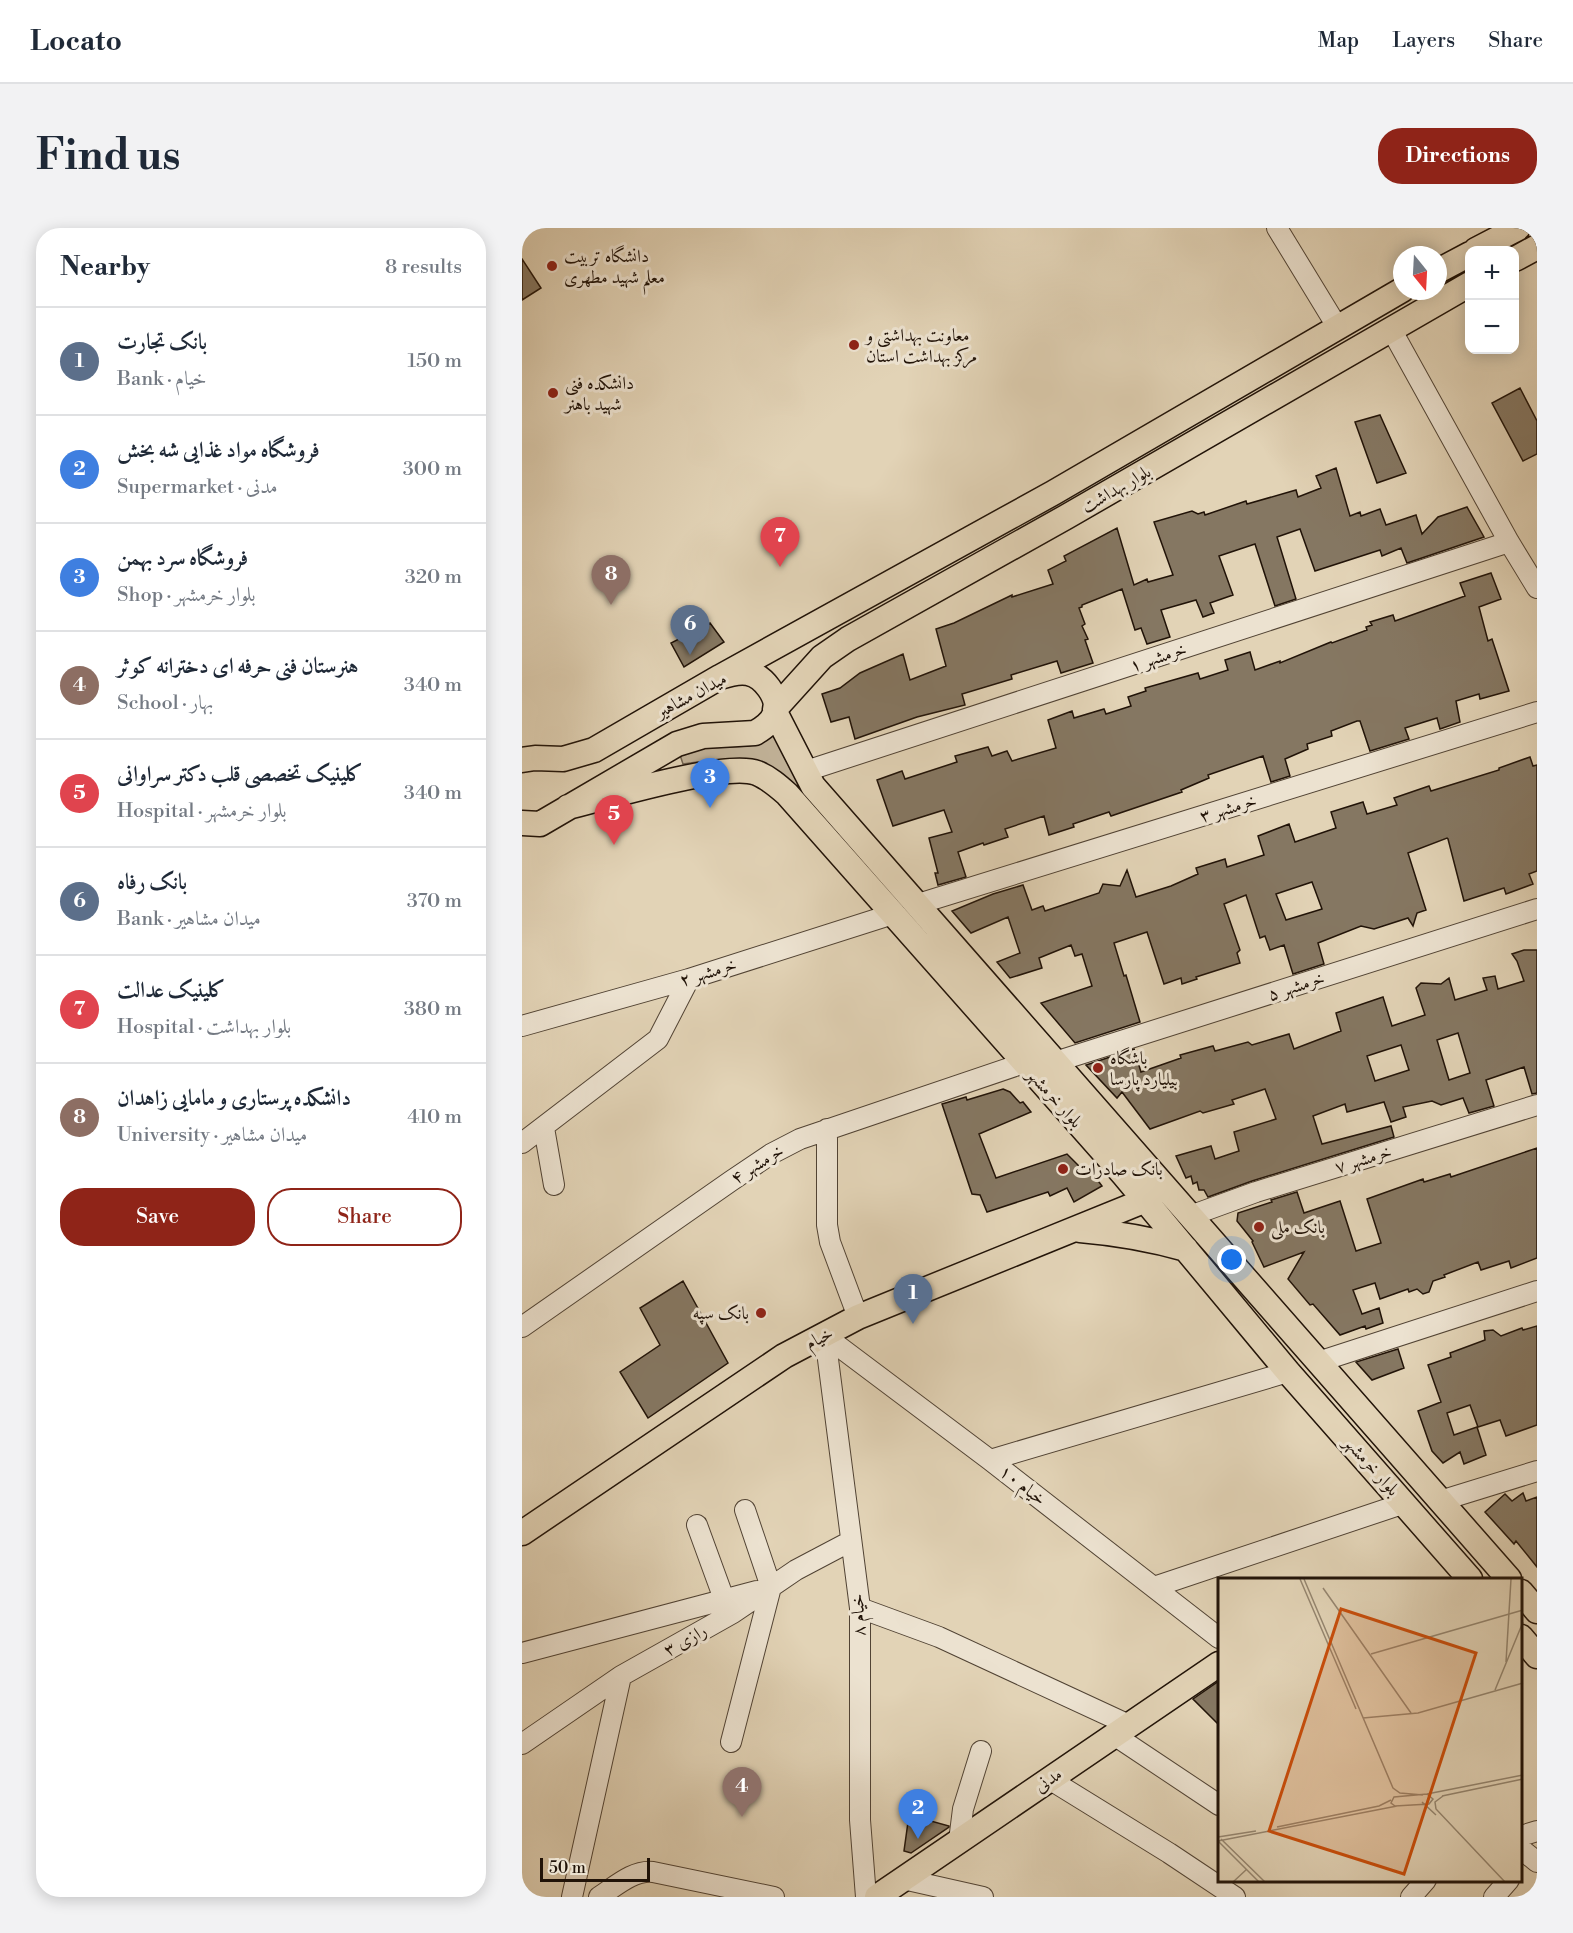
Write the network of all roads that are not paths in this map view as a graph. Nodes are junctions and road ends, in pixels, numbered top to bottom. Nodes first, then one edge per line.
1 (1277, 228) edge
2 (1518, 228) edge
3 (1484, 246) edge
4 (1537, 247) edge
5 (1465, 257) edge
6 (1519, 257) edge
7 (1447, 266) edge
8 (1465, 287) edge
9 (1393, 295) edge
10 (1377, 304) junction
11 (1338, 328) junction
12 (1391, 329) junction
13 (1509, 542) junction
14 (1537, 588) edge
15 (720, 677) junction
16 (775, 711) junction
17 (1537, 712) edge
18 (522, 746) edge
19 (563, 759) junction
20 (522, 760) edge
21 (806, 771) junction
22 (568, 807) junction
23 (528, 827) edge
24 (918, 904) junction
25 (1537, 909) edge
26 (893, 914) junction
27 (689, 979) junction
28 (522, 1026) edge
29 (1054, 1062) junction
30 (1024, 1063) junction
31 (1537, 1105) edge
32 (544, 1128) junction
33 (826, 1129) junction
34 (522, 1143) edge
35 (554, 1185) dead end
36 (1146, 1200) junction
37 (1190, 1216) junction
38 (1074, 1229) junction
39 (1186, 1249) junction
40 (1537, 1292) edge
41 (858, 1317) junction
42 (522, 1327) edge
43 (825, 1336) junction
44 (1318, 1362) junction
45 (1288, 1372) junction
46 (990, 1460) junction
47 (1537, 1471) edge
48 (1440, 1501) junction
49 (1405, 1503) junction
50 (745, 1510) dead end
51 (697, 1525) dead end
52 (522, 1533) edge
53 (851, 1541) junction
54 (1492, 1560) junction
55 (1468, 1576) edge
56 (1508, 1578) edge
57 (771, 1587) junction
58 (1154, 1587) junction
59 (1522, 1593) edge
60 (729, 1606) junction
61 (860, 1608) junction
62 (1537, 1611) edge
63 (1218, 1637) edge
64 (522, 1653) edge
65 (1218, 1665) edge
66 (621, 1676) junction
67 (1121, 1730) junction
68 (731, 1742) dead end
69 (522, 1744) edge
70 (981, 1751) dead end
71 (1049, 1779) junction
72 (1218, 1804) edge
73 (1537, 1831) edge
74 (1522, 1836) edge
75 (959, 1840) junction
76 (903, 1879) junction
77 (1425, 1882) edge
78 (1508, 1882) edge
79 (572, 1897) edge
80 (600, 1897) edge
81 (774, 1897) edge
82 (866, 1897) edge
83 (877, 1897) edge
84 (983, 1897) edge
85 (1235, 1897) edge
86 (1411, 1897) edge
87 (1494, 1897) edge

1 - 11 street
2 - 3 main road
4 - 6 main road
5 - 7 main road
8 - 12 main road, بلوار بهداشت
9 - 10 main road, بلوار بهداشت
10 - 11 main road, بلوار بهداشت
10 - 12 main road
11 - 15 main road, بلوار بهداشت
12 - 13 street
12 - 16 main road, بلوار بهداشت
13 - 14 street
13 - 21 street, خرمشهر ۱
15 - 16 main road, میدان مشاهیر
15 - 19 main road, میدان مشاهیر
16 - 21 main road, بلوار خرمشهر
16 - 22 main road, میدان مشاهیر
17 - 24 street, خرمشهر ۳
18 - 19 main road
19 - 20 main road, میدان مشاهیر
21 - 24 main road, بلوار خرمشهر
22 - 23 main road, میدان مشاهیر
22 - 26 main road, بلوار خرمشهر
24 - 26 main road
24 - 29 main road, بلوار خرمشهر
25 - 29 street, خرمشهر ۵
26 - 27 street, خرمشهر ۲
26 - 30 main road, بلوار خرمشهر
27 - 28 street, خرمشهر ۲
27 - 32 street
29 - 37 main road, بلوار خرمشهر
30 - 33 street, خرمشهر ۴
30 - 36 main road, بلوار خرمشهر
31 - 37 street, خرمشهر ۷
32 - 34 street
32 - 35 street
33 - 41 street
33 - 42 street, خرمشهر ۴
36 - 38 main road, خیام
36 - 39 main road, بلوار خرمشهر
37 - 44 main road, بلوار خرمشهر
38 - 39 main road
38 - 41 main road, خیام
39 - 45 main road, بلوار خرمشهر
40 - 44 street
41 - 43 main road, خیام
43 - 46 street, خیام ۱۰
43 - 52 main road, خیام
43 - 53 street, خیام ۸
44 - 48 main road, بلوار خرمشهر
45 - 46 street
45 - 49 main road, بلوار خرمشهر
46 - 58 street, خیام ۱۰
47 - 48 street
48 - 54 main road, بلوار خرمشهر
49 - 55 main road, بلوار خرمشهر
49 - 58 street
50 - 57 street
51 - 60 street
53 - 57 street
53 - 61 street, خیام ۸
54 - 55 main road
54 - 56 main road, بلوار خرمشهر
57 - 60 street
57 - 68 street
58 - 63 street, خیام ۱۰
59 - 62 main road
60 - 64 street
60 - 66 street, رازی ۳
61 - 67 street
61 - 82 street, خیام ۸
65 - 67 main road, مدنی
66 - 69 street, رازی ۳
66 - 79 street
67 - 71 main road, مدنی
67 - 72 street
70 - 75 street
71 - 75 main road, مدنی
71 - 85 street
73 - 74 street
75 - 76 main road, مدنی
76 - 83 main road, مدنی
76 - 84 street
77 - 86 street
78 - 87 street
80 - 81 street

